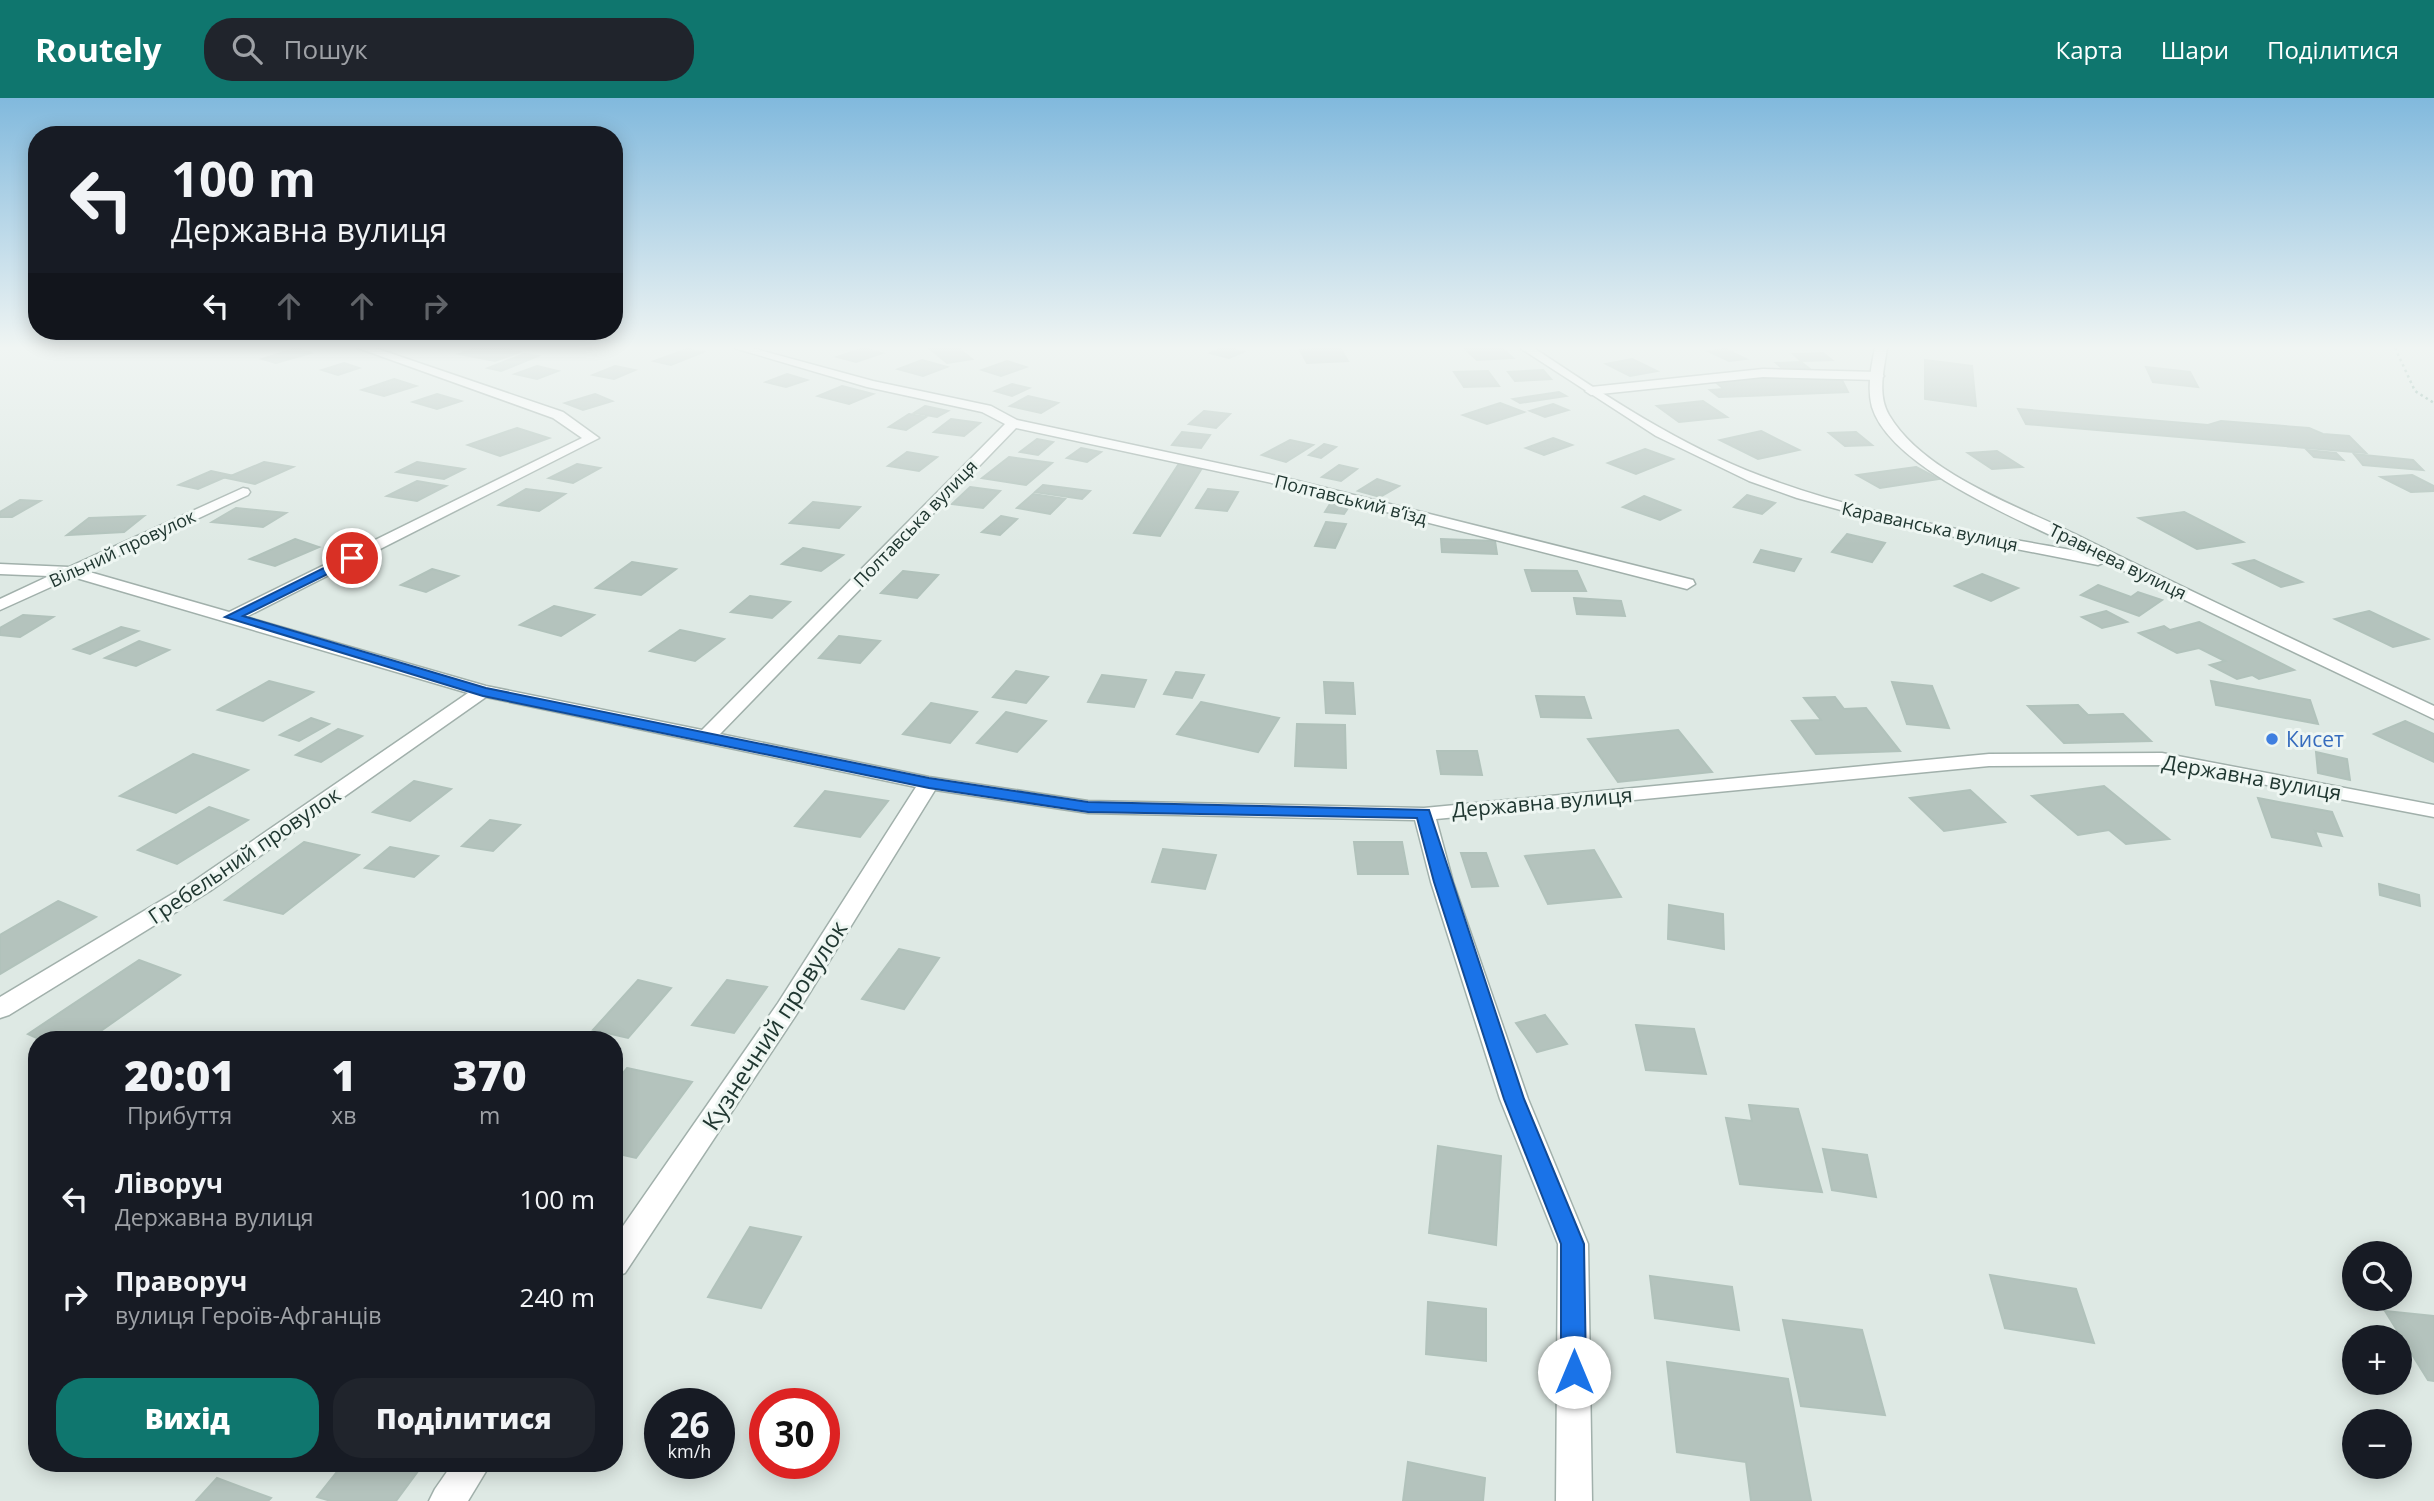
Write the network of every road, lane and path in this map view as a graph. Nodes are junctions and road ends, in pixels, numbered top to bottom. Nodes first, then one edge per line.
1 (554, 413) edge
2 (995, 413) edge
3 (1625, 413) edge
4 (1881, 413) edge
5 (1013, 423) junction
6 (243, 492) dead end
7 (2121, 564) junction
8 (0, 569) edge
9 (72, 572) junction
10 (1687, 584) dead end
11 (0, 605) edge
12 (232, 617) junction
13 (483, 691) junction
14 (2434, 713) edge
15 (707, 736) junction
16 (929, 783) junction
17 (2434, 811) edge
18 (1424, 814) junction
19 (0, 1009) edge
20 (623, 1251) edge
21 (468, 1472) edge
22 (447, 1501) edge
23 (1574, 1501) edge

1 - 12 street
2 - 5 street
3 - 7 street, Караванська вулиця
4 - 7 street, Травнева вулиця
5 - 10 street, Полтавський в’їзд
5 - 15 street, Полтавська вулиця
6 - 9 street, Вільний провулок
7 - 14 street, Травнева вулиця
8 - 9 street, Державна вулиця
9 - 11 street, Вільний провулок
9 - 12 street, Державна вулиця
12 - 13 street, Державна вулиця
13 - 15 street, Державна вулиця
13 - 19 street, Гребельний провулок
15 - 16 street, Державна вулиця
16 - 18 street, Державна вулиця
16 - 20 street, Кузнечний провулок
17 - 18 street, Державна вулиця
18 - 23 street
21 - 22 street

